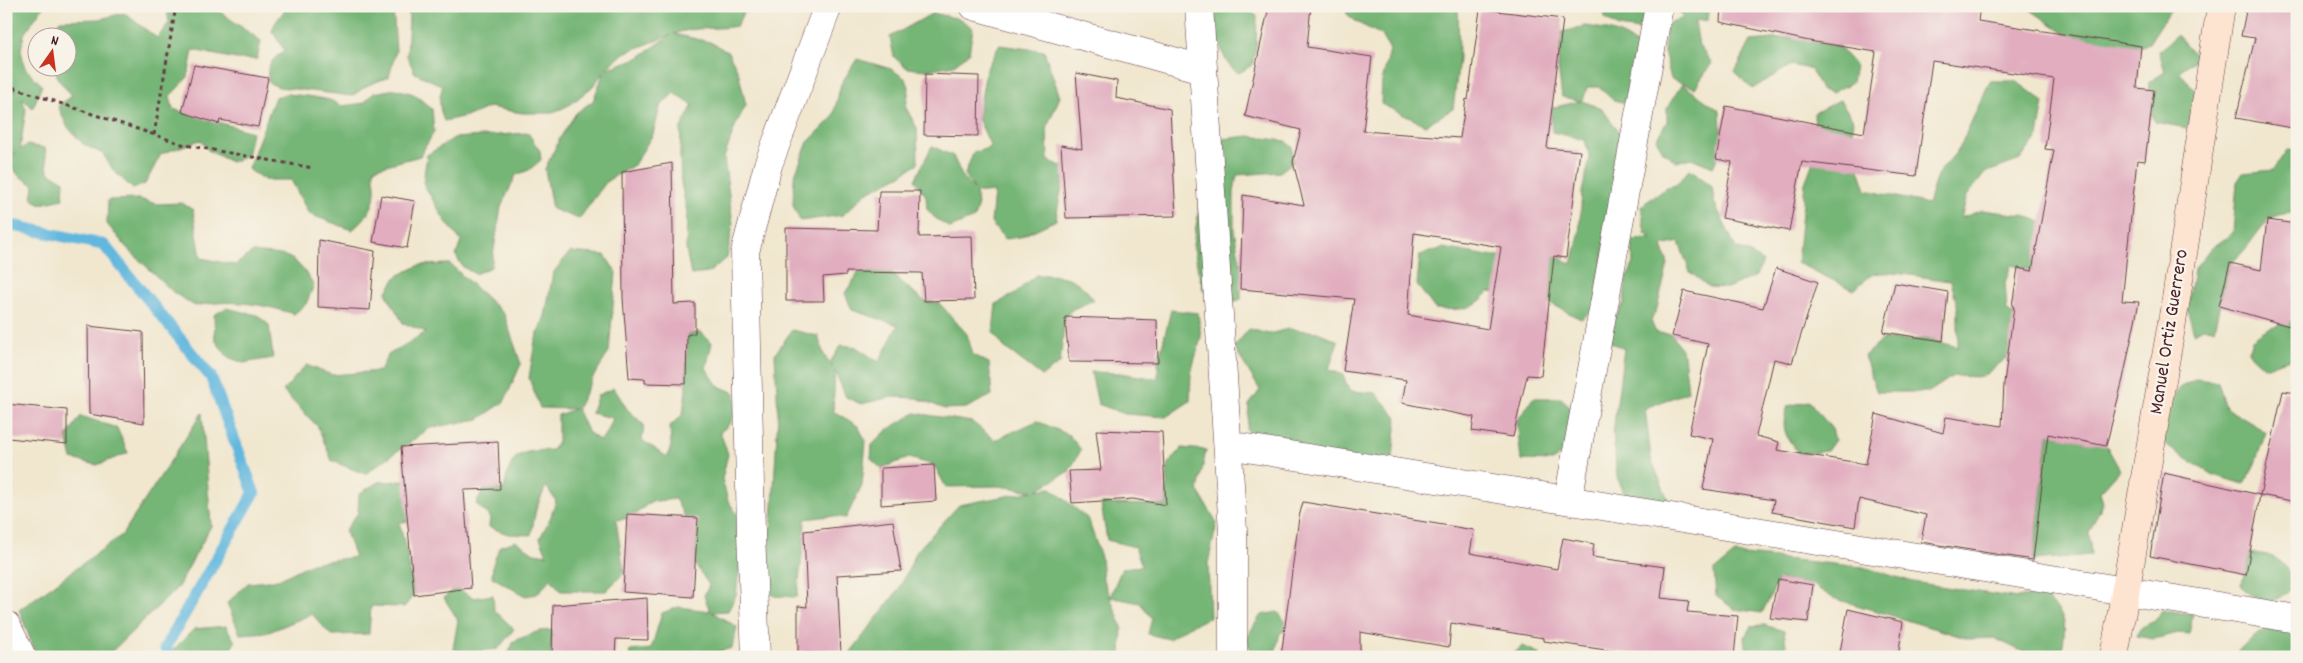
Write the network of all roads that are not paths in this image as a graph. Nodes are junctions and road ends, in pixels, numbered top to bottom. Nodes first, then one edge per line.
1 (828, 6) edge
2 (974, 6) edge
3 (1199, 6) edge
4 (1658, 6) edge
5 (2221, 6) edge
6 (1202, 69) junction
7 (1228, 445) junction
8 (1568, 500) junction
9 (2126, 592) junction
10 (2297, 619) edge
11 (6, 625) edge
12 (22, 657) edge
13 (756, 657) edge
14 (1233, 657) edge
15 (2114, 657) edge

1 - 13 street
2 - 6 street
3 - 6 street
4 - 8 street
5 - 9 street, Manuel Ortiz Guerrero
6 - 7 street
7 - 8 street
7 - 14 street
8 - 9 street
9 - 10 street
9 - 15 street, Manuel Ortiz Guerrero
11 - 12 street

